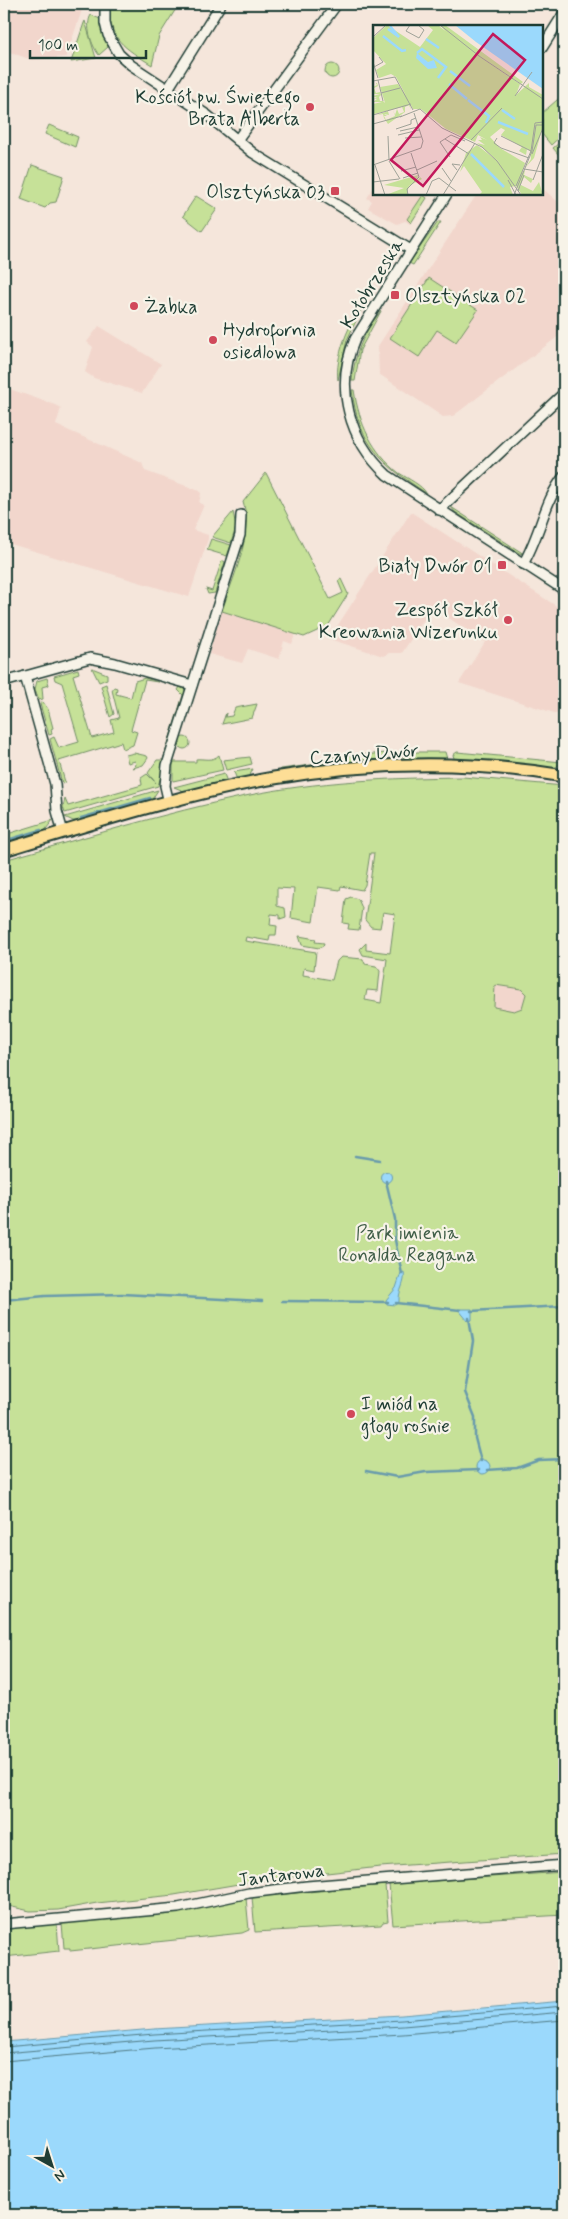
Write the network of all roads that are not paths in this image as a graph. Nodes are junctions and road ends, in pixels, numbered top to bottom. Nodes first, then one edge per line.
1 (105, 4) edge
2 (221, 4) edge
3 (337, 4) edge
4 (564, 13) edge
5 (543, 46) edge
6 (168, 89) junction
7 (237, 140) junction
8 (446, 195) edge
9 (411, 250) junction
10 (564, 393) edge
11 (564, 476) edge
12 (439, 510) junction
13 (240, 515) dead end
14 (523, 564) junction
15 (563, 586) edge
16 (25, 676) junction
17 (4, 682) edge
18 (192, 685) junction
19 (564, 776) edge
20 (168, 803) junction
21 (63, 832) junction
22 (4, 850) edge
23 (564, 1865) edge
24 (4, 1924) edge

1 - 6 street
2 - 6 street
3 - 7 street
4 - 5 street
6 - 7 street
7 - 9 street
8 - 9 street, Kołobrzeska
9 - 12 street, Kołobrzeska
10 - 12 street
11 - 14 street
12 - 14 street, Kołobrzeska
13 - 18 street
14 - 15 street, Kołobrzeska
16 - 17 street
16 - 18 street
16 - 21 street
18 - 20 street
19 - 20 main road, Czarny Dwór
20 - 21 main road, Czarny Dwór
21 - 22 main road, Czarny Dwór
23 - 24 street, Jantarowa

